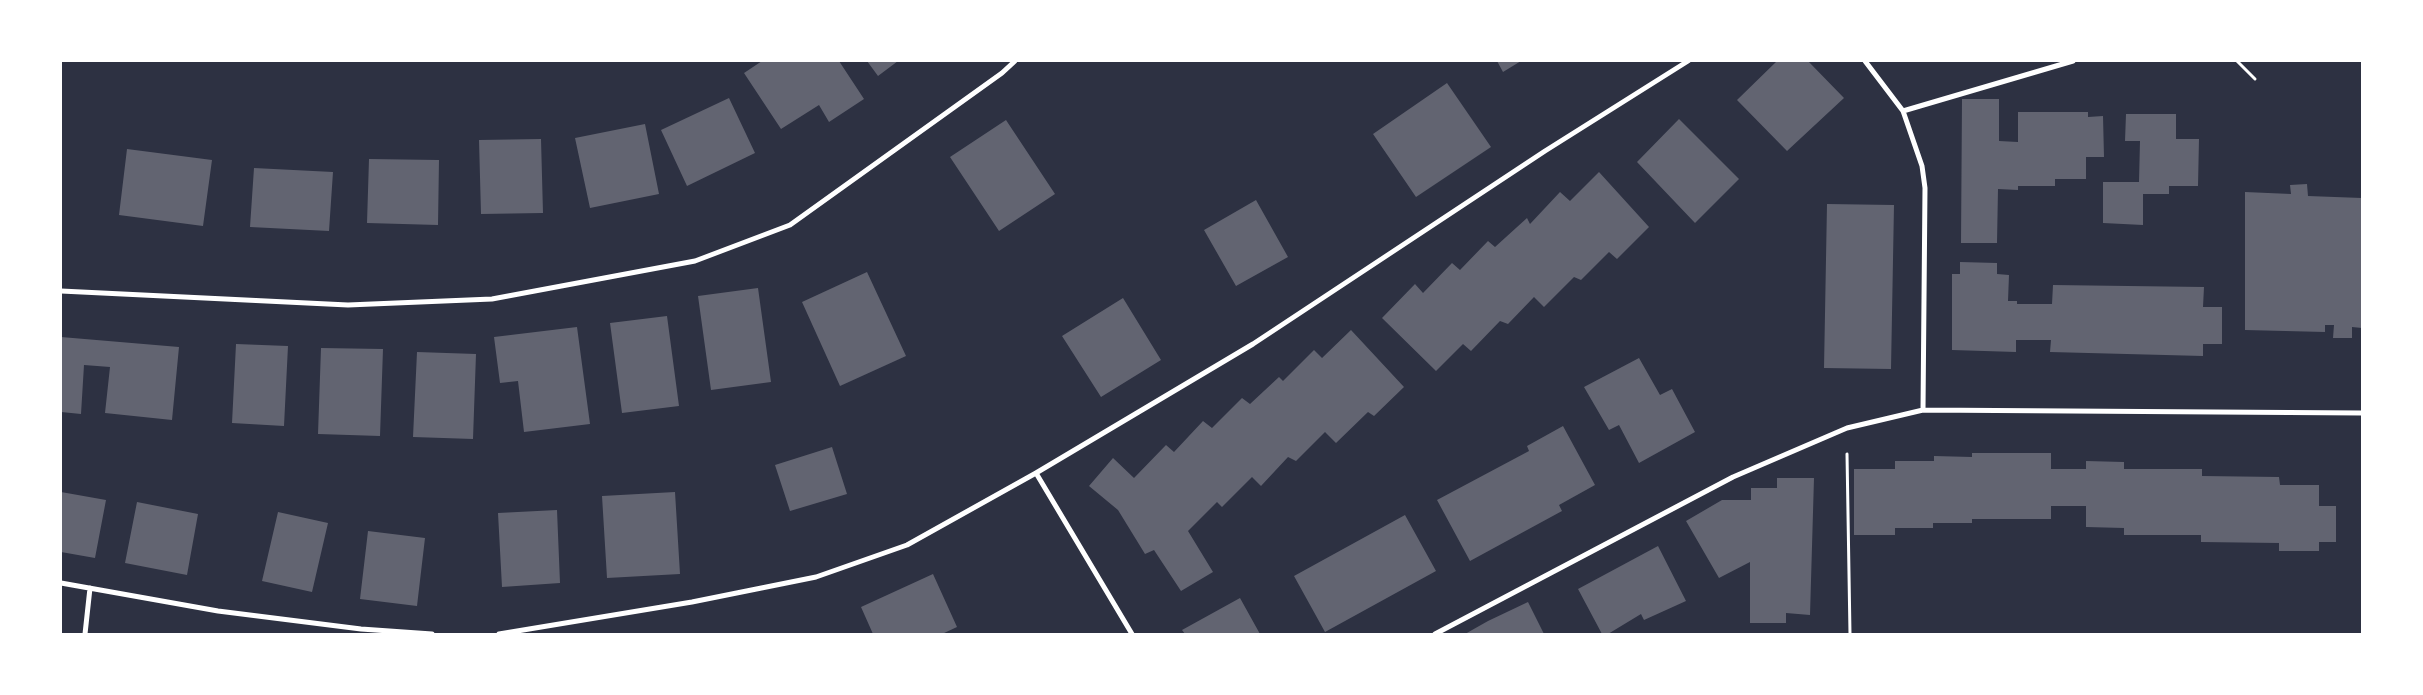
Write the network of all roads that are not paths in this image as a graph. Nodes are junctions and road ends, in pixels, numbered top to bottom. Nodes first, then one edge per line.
1 (1015, 61) edge
2 (1688, 61) edge
3 (1865, 61) edge
4 (2073, 61) edge
5 (1903, 111) junction
6 (61, 291) edge
7 (1922, 410) junction
8 (2362, 413) edge
9 (1036, 474) junction
10 (61, 583) edge
11 (90, 588) junction
12 (86, 634) edge
13 (432, 634) edge
14 (499, 634) edge
15 (1132, 634) edge
16 (1435, 634) edge

1 - 6 street
2 - 9 street
3 - 5 street
4 - 5 street
5 - 7 street
7 - 8 street
7 - 16 street
9 - 14 street
9 - 15 street
10 - 11 street
11 - 12 street
11 - 13 street

